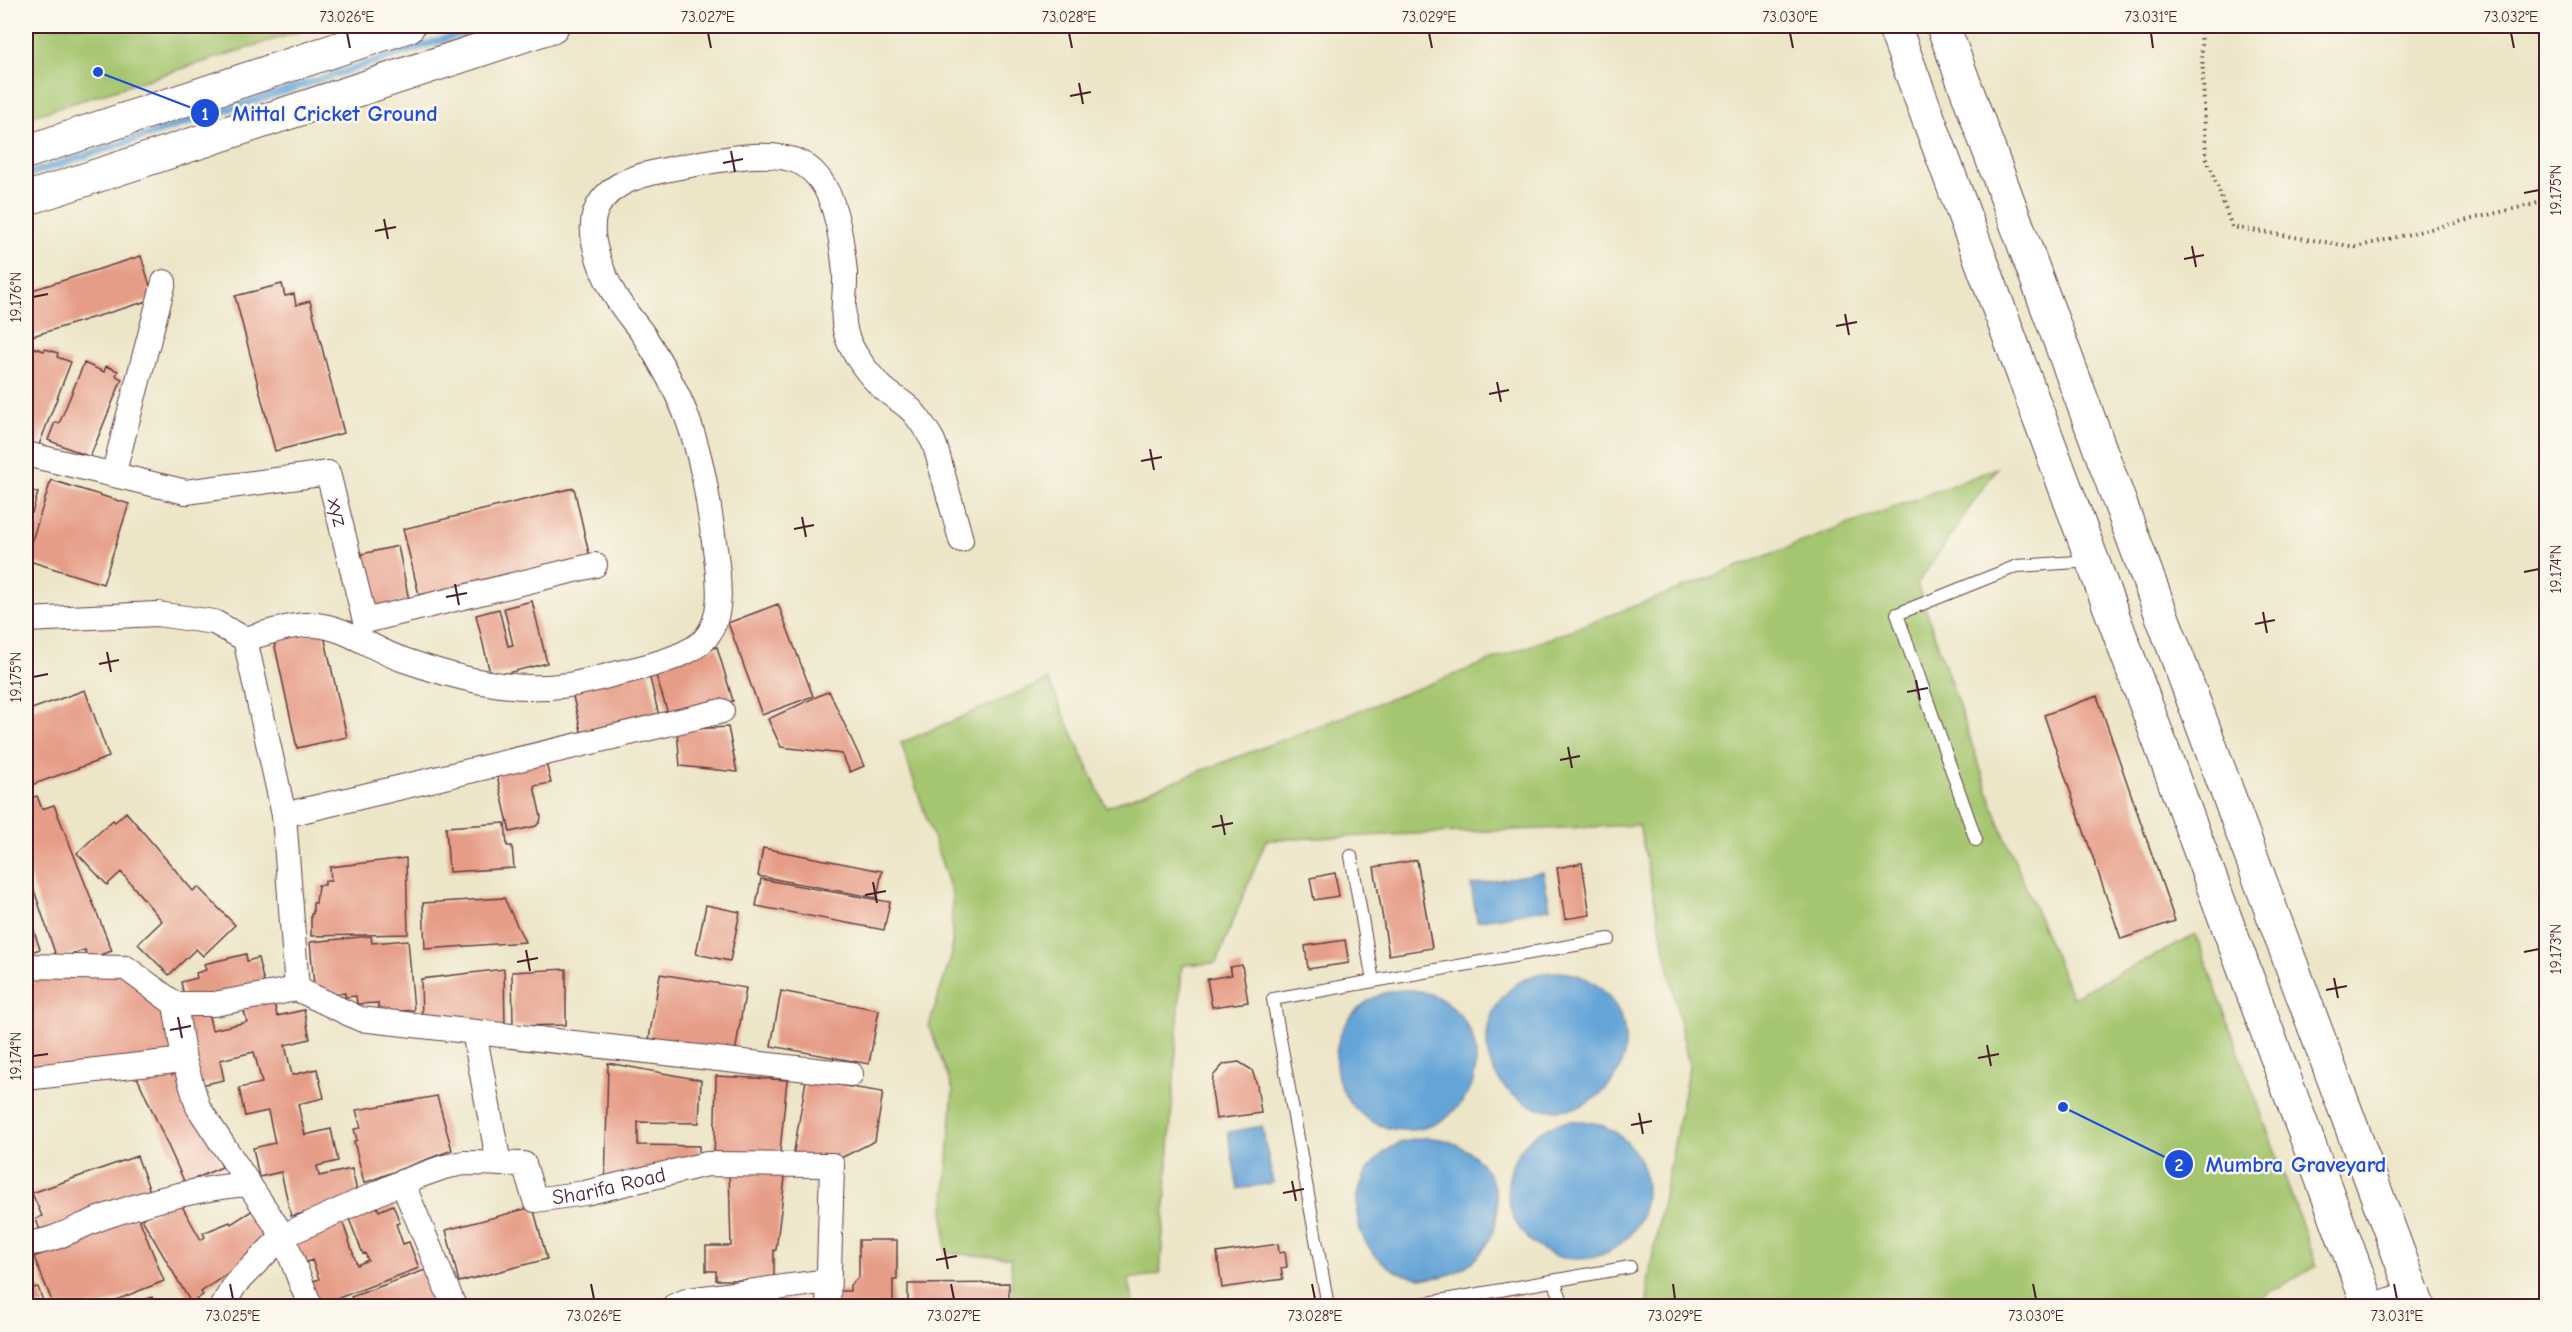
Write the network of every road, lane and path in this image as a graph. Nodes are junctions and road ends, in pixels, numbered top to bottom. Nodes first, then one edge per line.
1 (408, 26) edge
2 (552, 26) edge
3 (1894, 26) edge
4 (1943, 26) edge
5 (2201, 26) edge
6 (486, 36) edge
7 (26, 152) edge
8 (26, 199) edge
9 (2547, 201) edge
10 (164, 282) dead end
11 (26, 454) edge
12 (113, 475) junction
13 (961, 540) dead end
14 (2093, 561) junction
15 (594, 566) dead end
16 (26, 620) edge
17 (244, 639) junction
18 (722, 711) dead end
19 (285, 815) junction
20 (1976, 840) dead end
21 (1351, 856) dead end
22 (1609, 939) dead end
23 (26, 966) edge
24 (1373, 981) junction
25 (297, 989) junction
26 (175, 1004) junction
27 (474, 1032) junction
28 (184, 1060) junction
29 (851, 1074) dead end
30 (26, 1078) edge
31 (499, 1164) junction
32 (402, 1182) junction
33 (249, 1184) junction
34 (283, 1236) junction
35 (26, 1244) edge
36 (1630, 1267) dead end
37 (828, 1281) junction
38 (1554, 1281) junction
39 (2415, 1299) edge
40 (222, 1306) edge
41 (310, 1306) edge
42 (454, 1306) edge
43 (674, 1306) edge
44 (828, 1306) edge
45 (1328, 1306) edge
46 (1411, 1306) edge
47 (1564, 1306) edge
48 (2371, 1306) edge

1 - 7 street
2 - 6 street
3 - 14 street
4 - 39 street
5 - 9 path
6 - 8 street
10 - 12 street
11 - 12 street, xyz
12 - 15 street, xyz
13 - 17 street
14 - 20 lane
14 - 48 street
16 - 17 street
17 - 19 street
18 - 19 street
19 - 25 street
21 - 24 lane
22 - 24 lane
23 - 26 street
24 - 45 lane
25 - 26 street
25 - 27 street
26 - 28 street
27 - 29 street
27 - 31 street
28 - 30 street
28 - 33 street
31 - 32 street, Sharifa Road
31 - 37 street, Sharifa Road
32 - 34 street, Sharifa Road
32 - 42 street
33 - 34 street
33 - 35 street
34 - 40 street
34 - 41 street
36 - 38 lane
37 - 43 street
37 - 44 street
38 - 46 lane
38 - 47 lane
39 - 48 street

